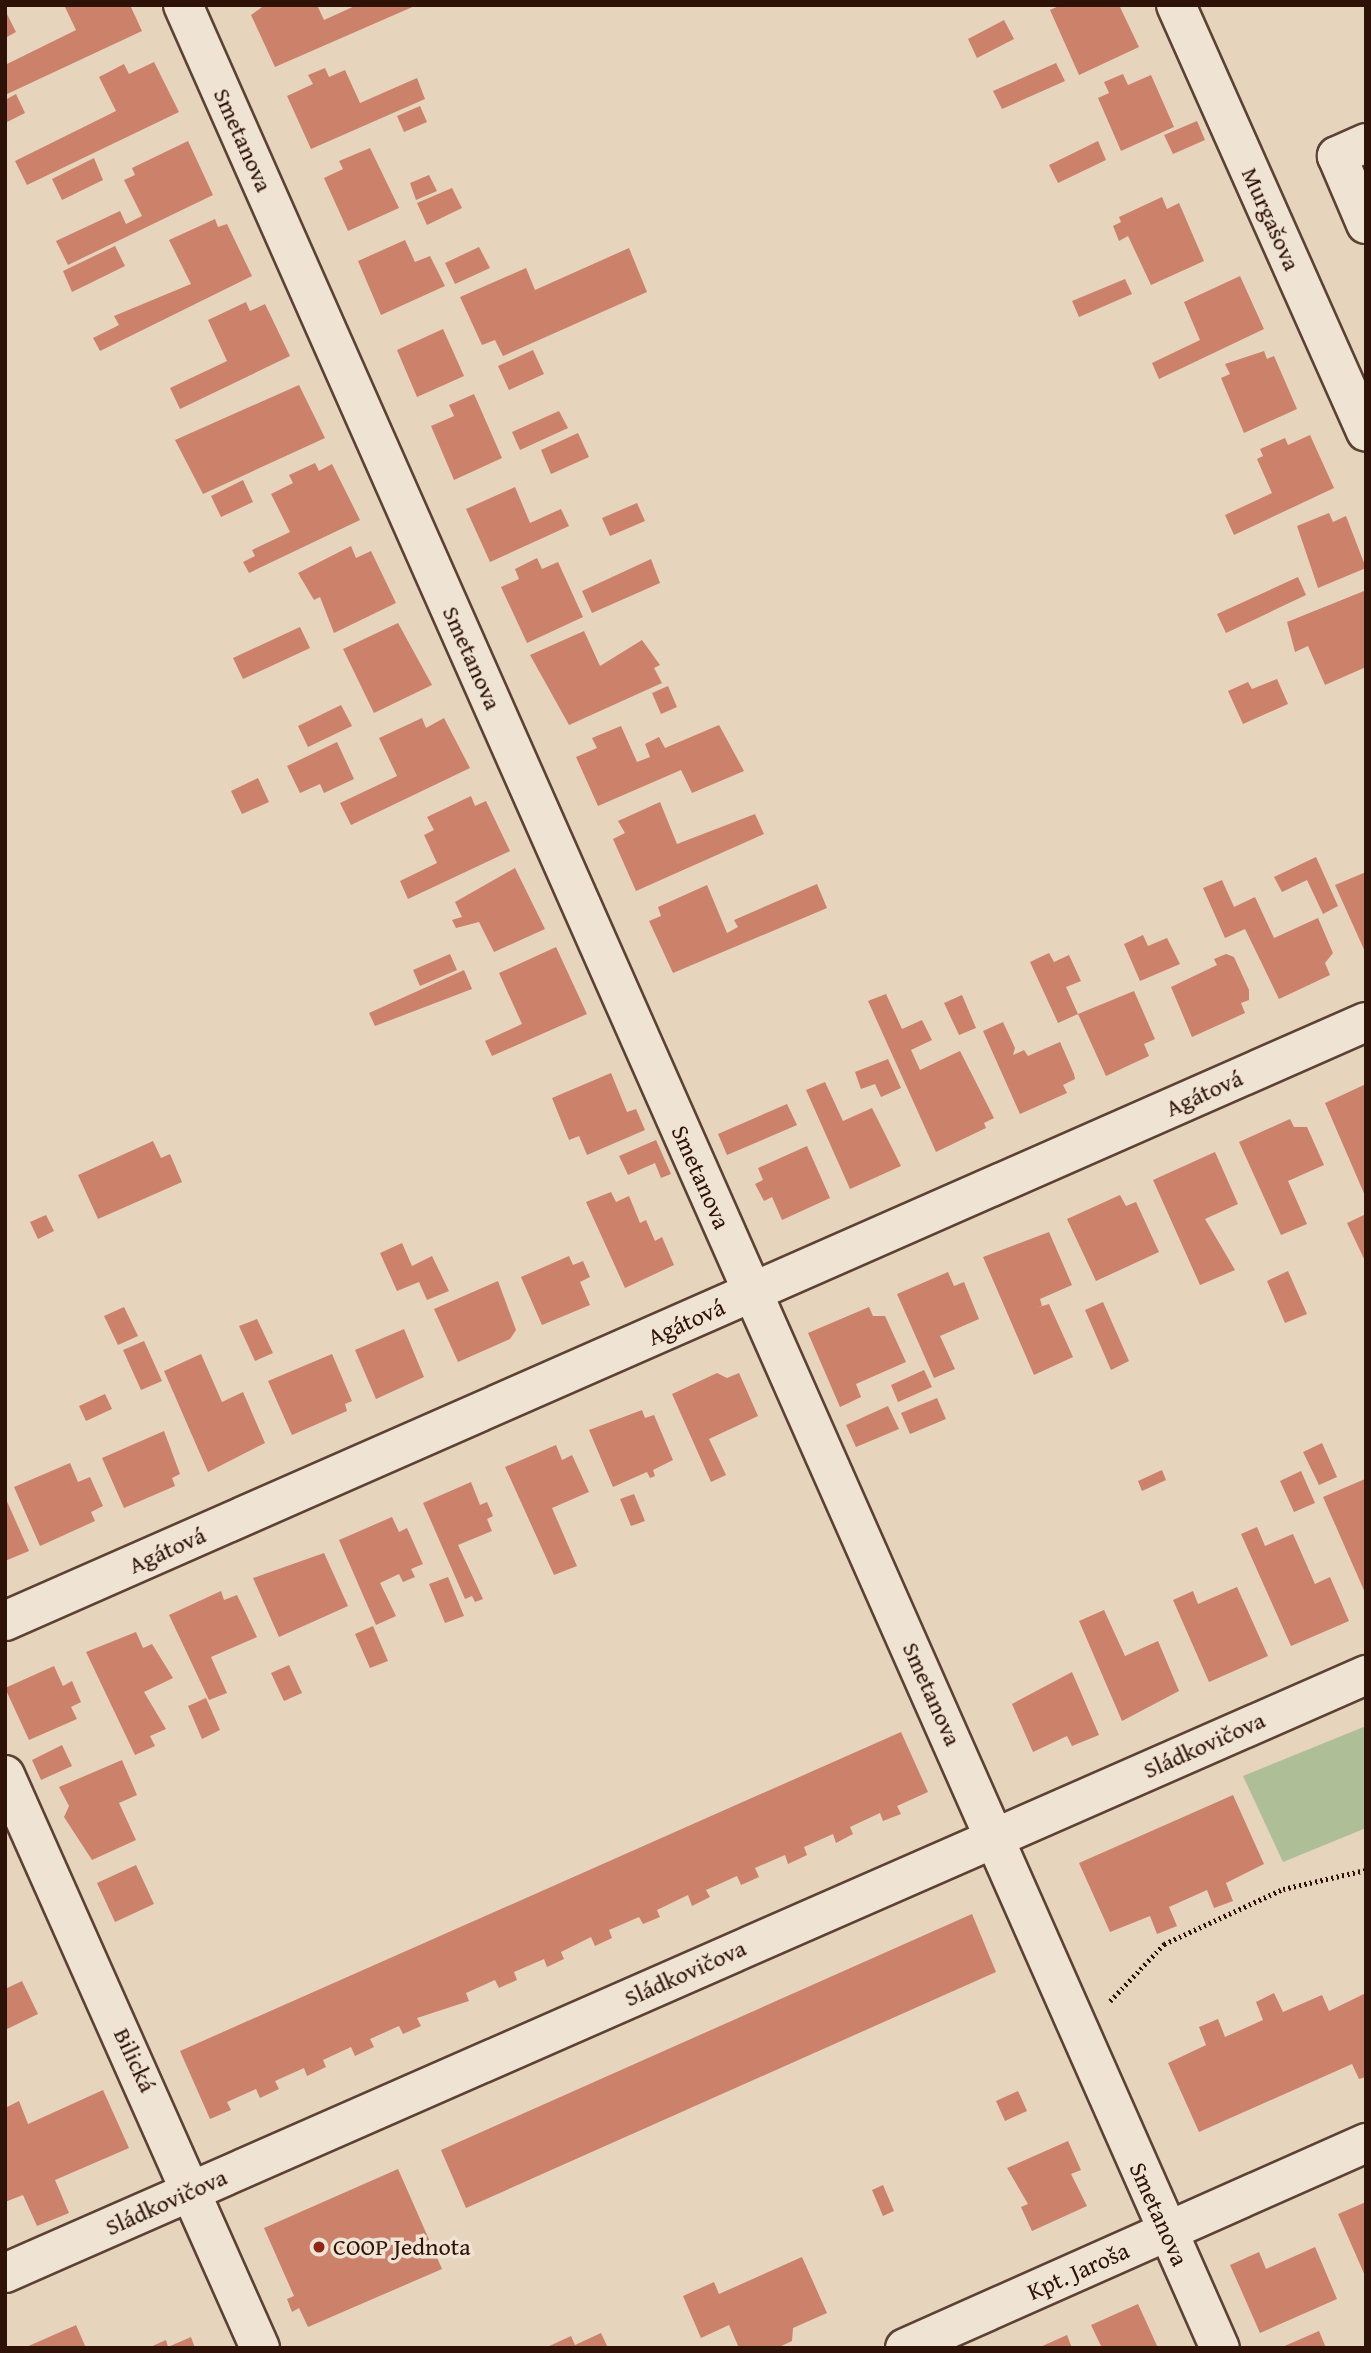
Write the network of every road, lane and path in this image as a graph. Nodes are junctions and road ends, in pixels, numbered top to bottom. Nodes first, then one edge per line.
1 (183, 5) edge
2 (1177, 5) edge
3 (1366, 143) edge
4 (1366, 224) edge
5 (1366, 432) edge
6 (1366, 1022) edge
7 (751, 1293) junction
8 (5, 1621) edge
9 (1366, 1675) edge
10 (5, 1775) edge
11 (996, 1836) junction
12 (1366, 1870) edge
13 (1100, 2012) dead end
14 (1366, 2143) edge
15 (195, 2190) junction
16 (1167, 2231) junction
17 (5, 2273) edge
18 (260, 2348) edge
19 (905, 2348) edge
20 (1220, 2348) edge

1 - 7 street, Smetanova
2 - 5 street, Murgašova
3 - 4 street
6 - 7 street, Agátová
7 - 8 street, Agátová
7 - 11 street, Smetanova
9 - 11 street, Sládkovičova
10 - 15 street, Bilická
11 - 15 street, Sládkovičova
11 - 16 street, Smetanova
12 - 13 path
14 - 16 street, Kpt. Jaroša
15 - 17 street, Sládkovičova
15 - 18 street, Bilická
16 - 19 street, Kpt. Jaroša
16 - 20 street, Smetanova

